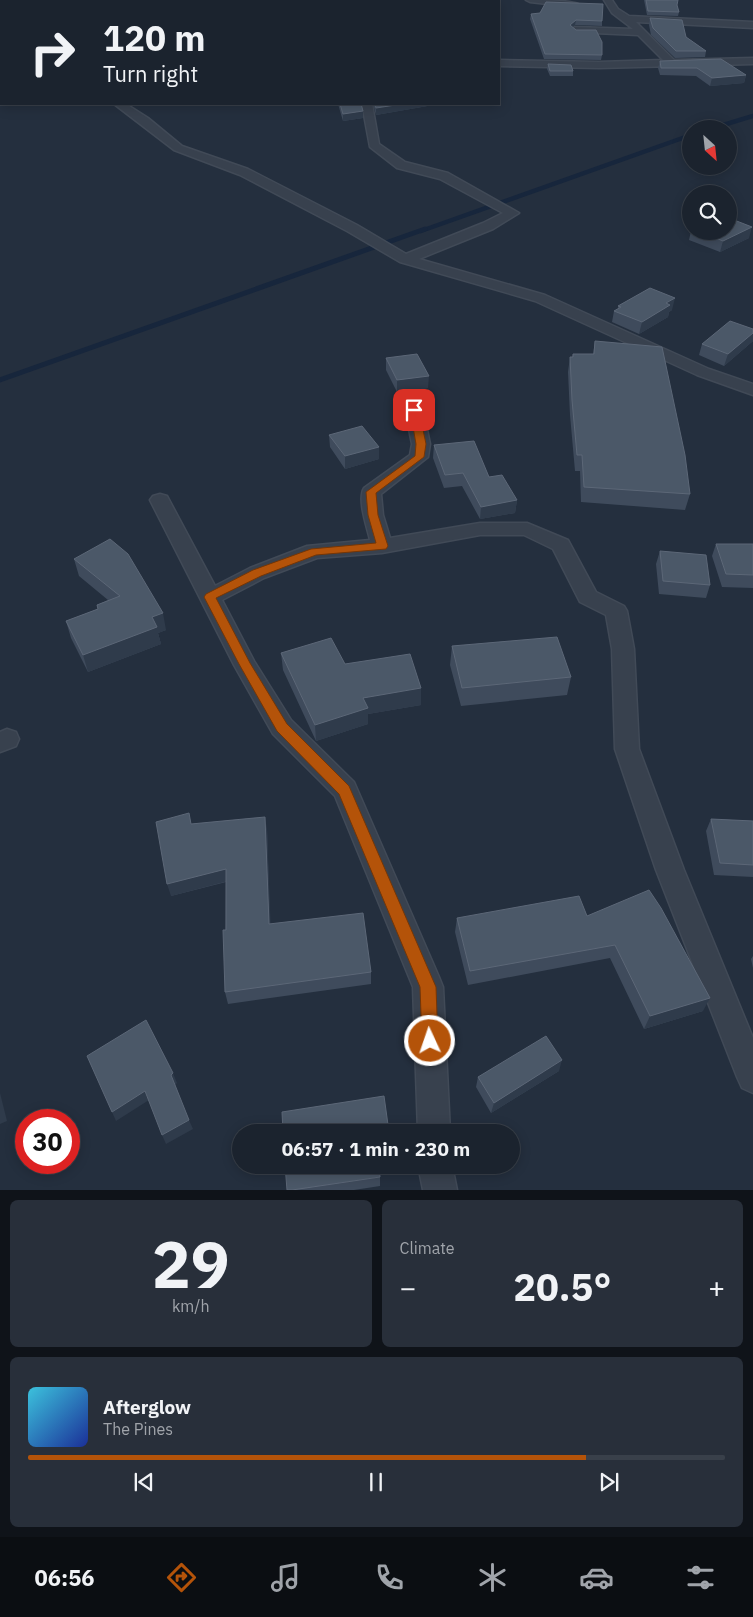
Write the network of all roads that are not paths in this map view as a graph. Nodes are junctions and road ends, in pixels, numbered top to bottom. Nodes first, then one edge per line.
1 (530, 0) edge
2 (608, 3) edge
3 (585, 4) edge
4 (627, 19) junction
5 (753, 26) edge
6 (575, 30) edge
7 (639, 32) junction
8 (753, 61) edge
9 (500, 63) edge
10 (671, 63) junction
11 (120, 105) edge
12 (367, 105) edge
13 (405, 259) junction
14 (753, 390) edge
15 (414, 410) dead end
16 (160, 500) dead end
17 (382, 546) junction
18 (210, 597) junction
19 (753, 1077) edge
20 (434, 1124) edge
21 (437, 1174) edge
22 (440, 1190) edge

1 - 3 street
2 - 4 street
4 - 5 street
4 - 7 street
6 - 7 street
7 - 10 street
8 - 10 street
9 - 10 street
11 - 13 street
12 - 13 street
13 - 14 street
15 - 17 street
16 - 18 street
17 - 18 street
17 - 19 street
18 - 20 street
21 - 22 street

